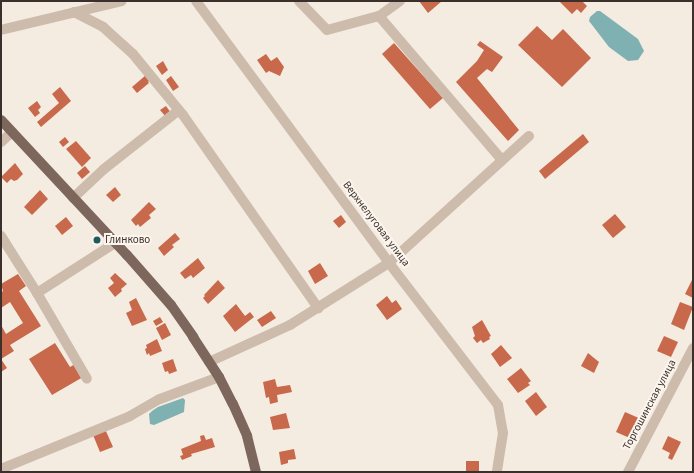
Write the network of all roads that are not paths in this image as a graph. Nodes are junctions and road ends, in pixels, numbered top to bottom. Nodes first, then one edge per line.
1 (122, 1) edge
2 (196, 1) edge
3 (299, 1) edge
4 (400, 1) edge
5 (74, 12) junction
6 (380, 16) junction
7 (1, 30) edge
8 (179, 110) junction
9 (1, 120) edge
10 (12, 132) junction
11 (529, 136) dead end
12 (1, 142) edge
13 (502, 160) junction
14 (73, 198) junction
15 (1, 236) edge
16 (115, 244) junction
17 (390, 263) junction
18 (37, 293) junction
19 (318, 308) junction
20 (693, 348) edge
21 (209, 362) junction
22 (219, 377) junction
23 (87, 379) dead end
24 (1, 469) edge
25 (256, 472) edge
26 (498, 472) edge
27 (628, 472) edge

1 - 5 street
2 - 17 street, Верхнелуговая улица
3 - 6 street
4 - 6 street
5 - 7 street
5 - 8 street
6 - 13 street
8 - 14 street
8 - 19 street
9 - 10 main road
10 - 12 street
10 - 14 main road
11 - 13 street
13 - 17 street
14 - 16 main road
15 - 18 street
16 - 18 street
16 - 21 main road
17 - 19 street
17 - 26 street, Верхнелуговая улица
18 - 23 street
19 - 21 street
20 - 27 street, Торгошинская улица
21 - 22 main road
22 - 24 street
22 - 25 main road

